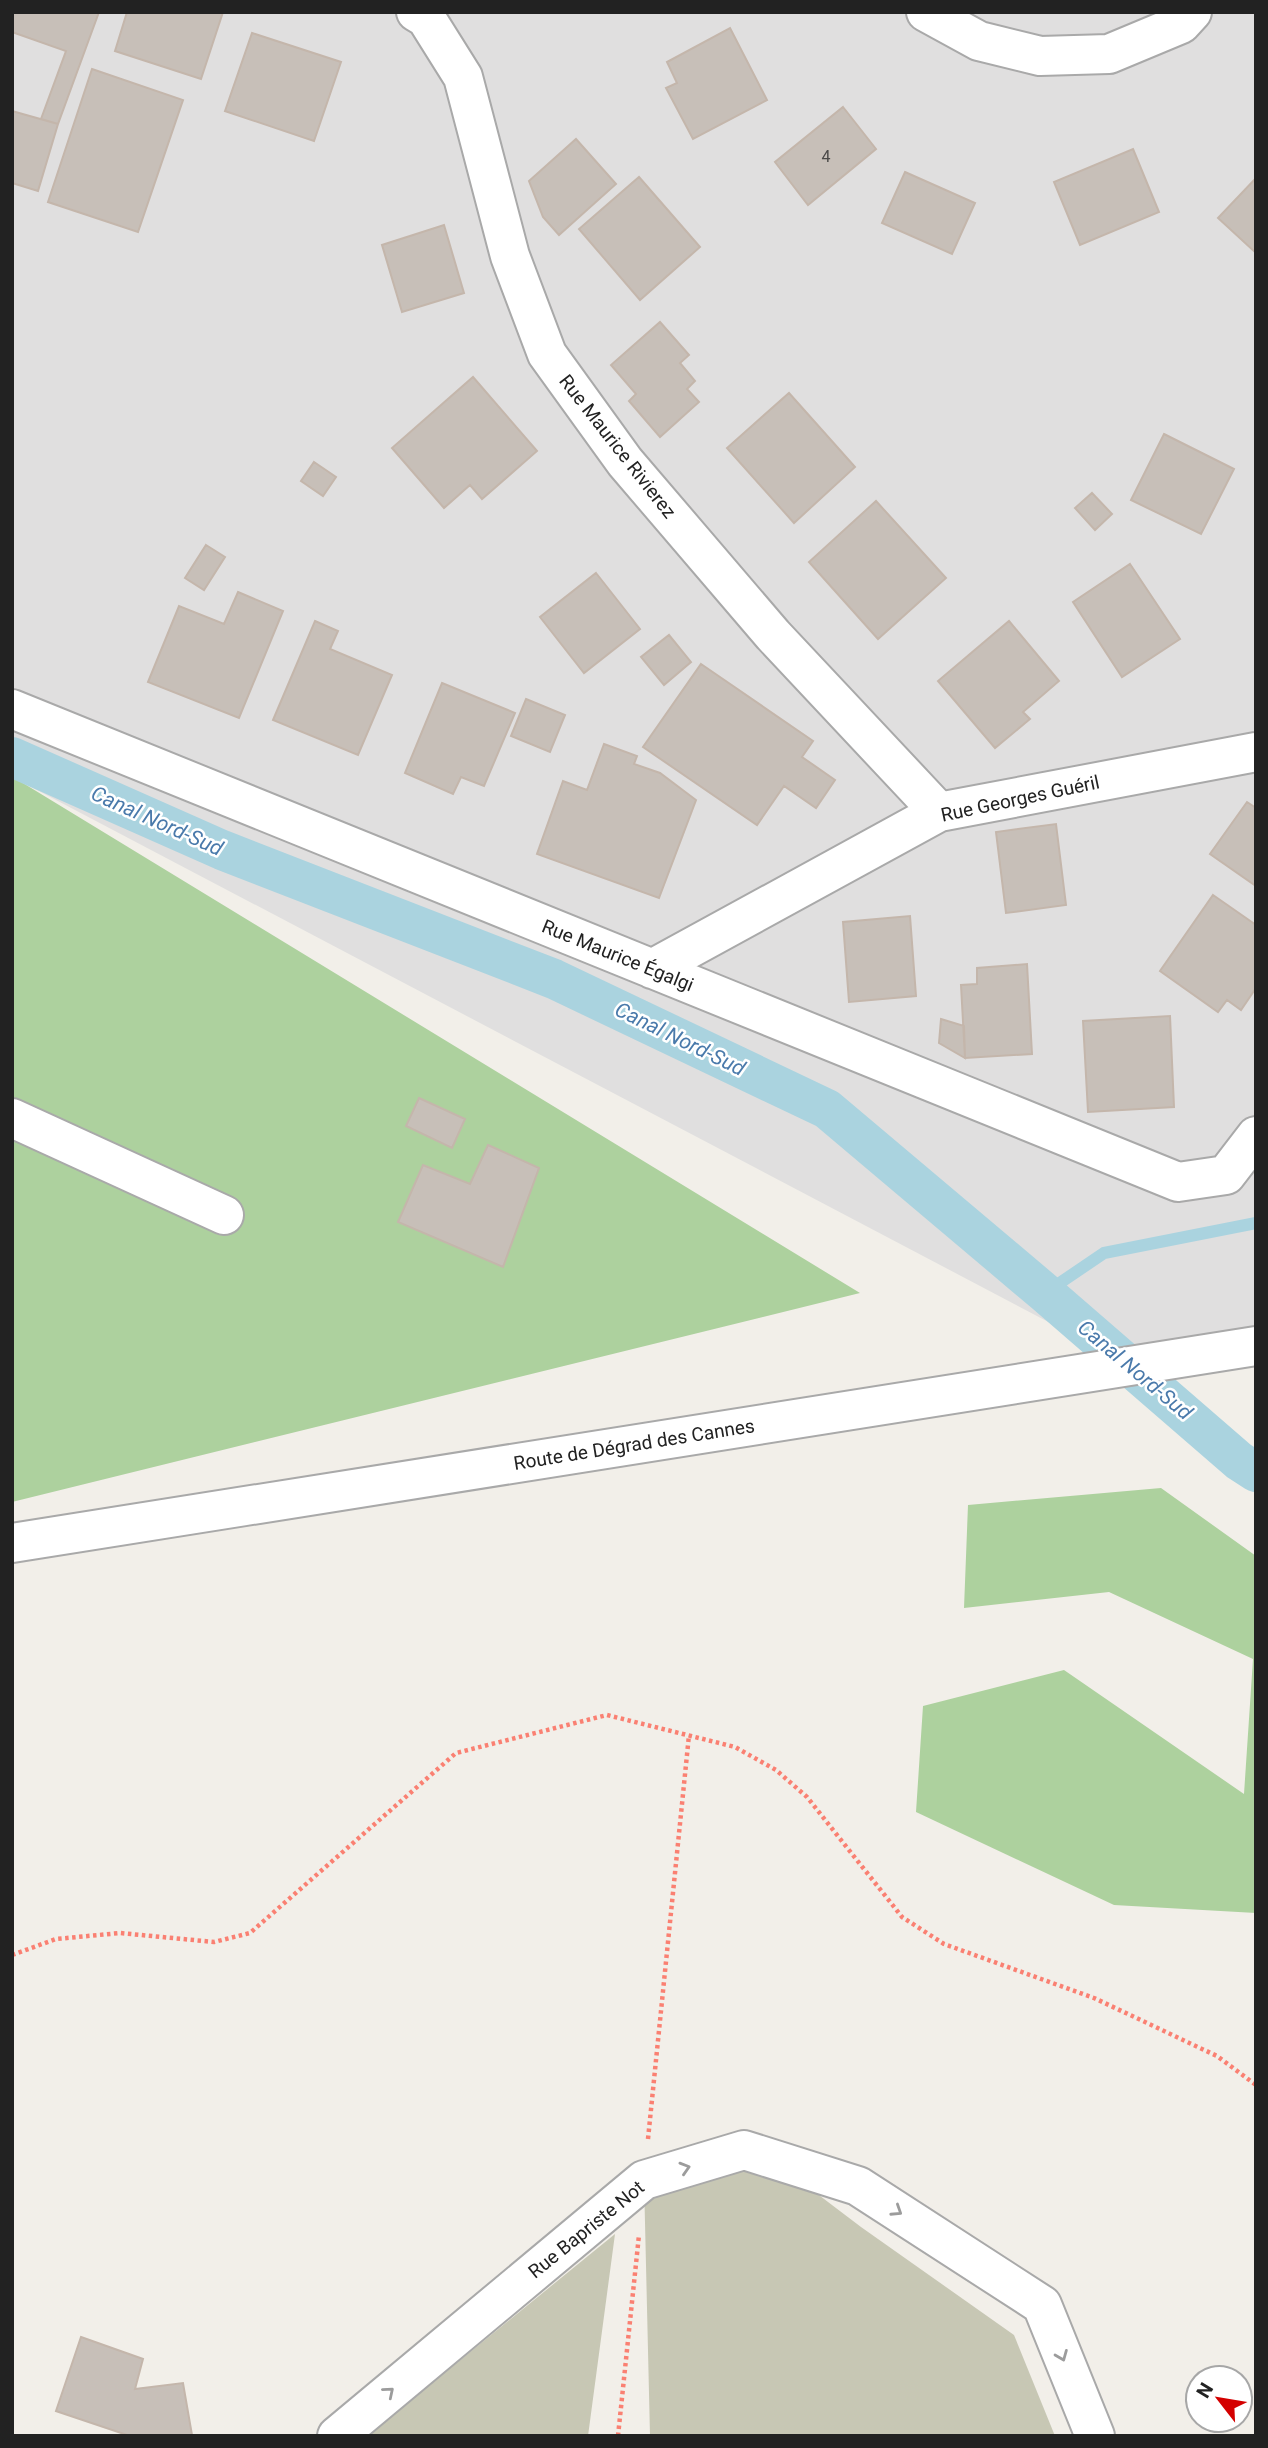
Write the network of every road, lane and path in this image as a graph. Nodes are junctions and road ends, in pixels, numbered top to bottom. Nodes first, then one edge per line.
1 (416, 12) edge
2 (926, 12) edge
3 (1192, 12) edge
4 (12, 709) edge
5 (1256, 751) edge
6 (939, 812) junction
7 (652, 969) junction
8 (12, 1118) edge
9 (1256, 1136) edge
10 (224, 1215) dead end
11 (1249, 1347) edge
12 (12, 1543) edge
13 (689, 1735) junction
14 (12, 1955) edge
15 (1256, 2085) edge
16 (644, 2180) junction
17 (337, 2436) edge
18 (618, 2436) edge
19 (1094, 2436) edge

1 - 6 street, Rue Maurice Rivierez
2 - 3 street
4 - 7 street, Rue Maurice Égalgi
5 - 6 street, Rue Georges Guéril
6 - 7 street, Rue Georges Guéril
7 - 9 street, Rue Maurice Égalgi
8 - 10 street
11 - 12 street, Route de Dégrad des Cannes
13 - 14 path
13 - 15 path
13 - 16 path
17 -> 16 street, Rue Bapriste Not
16 - 18 path
16 -> 19 street, Rue Bapriste Not

